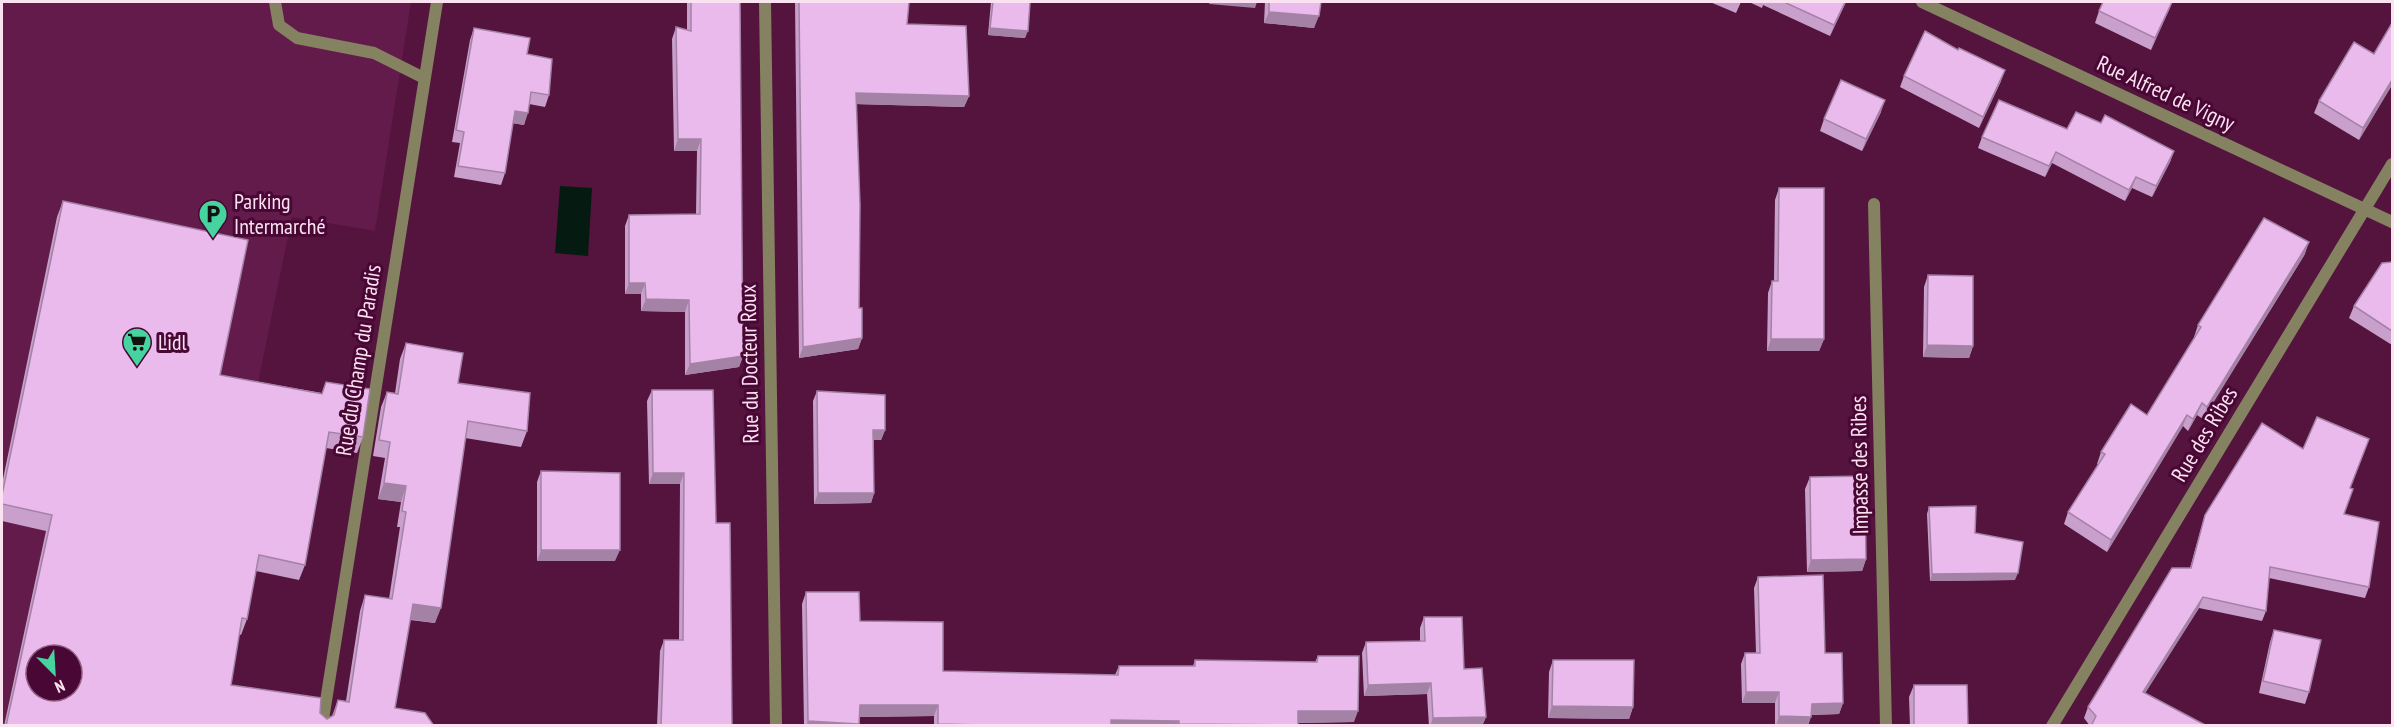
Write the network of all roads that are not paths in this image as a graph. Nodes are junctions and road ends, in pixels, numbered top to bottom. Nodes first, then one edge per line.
1 (275, 2) edge
2 (437, 2) edge
3 (765, 2) edge
4 (1922, 2) edge
5 (424, 78) junction
6 (2392, 164) edge
7 (1874, 204) dead end
8 (2365, 209) junction
9 (2392, 222) edge
10 (322, 726) edge
11 (776, 726) edge
12 (1886, 726) edge
13 (2052, 726) edge

1 - 5 street
2 - 5 street, Rue du Champ du Paradis
3 - 11 street, Rue du Docteur Roux
4 - 8 street, Rue Alfred de Vigny
5 - 10 street, Rue du Champ du Paradis
6 - 8 street, Rue des Ribes
7 - 12 street, Impasse des Ribes
8 - 9 street, Rue Alfred de Vigny
8 - 13 street, Rue des Ribes

